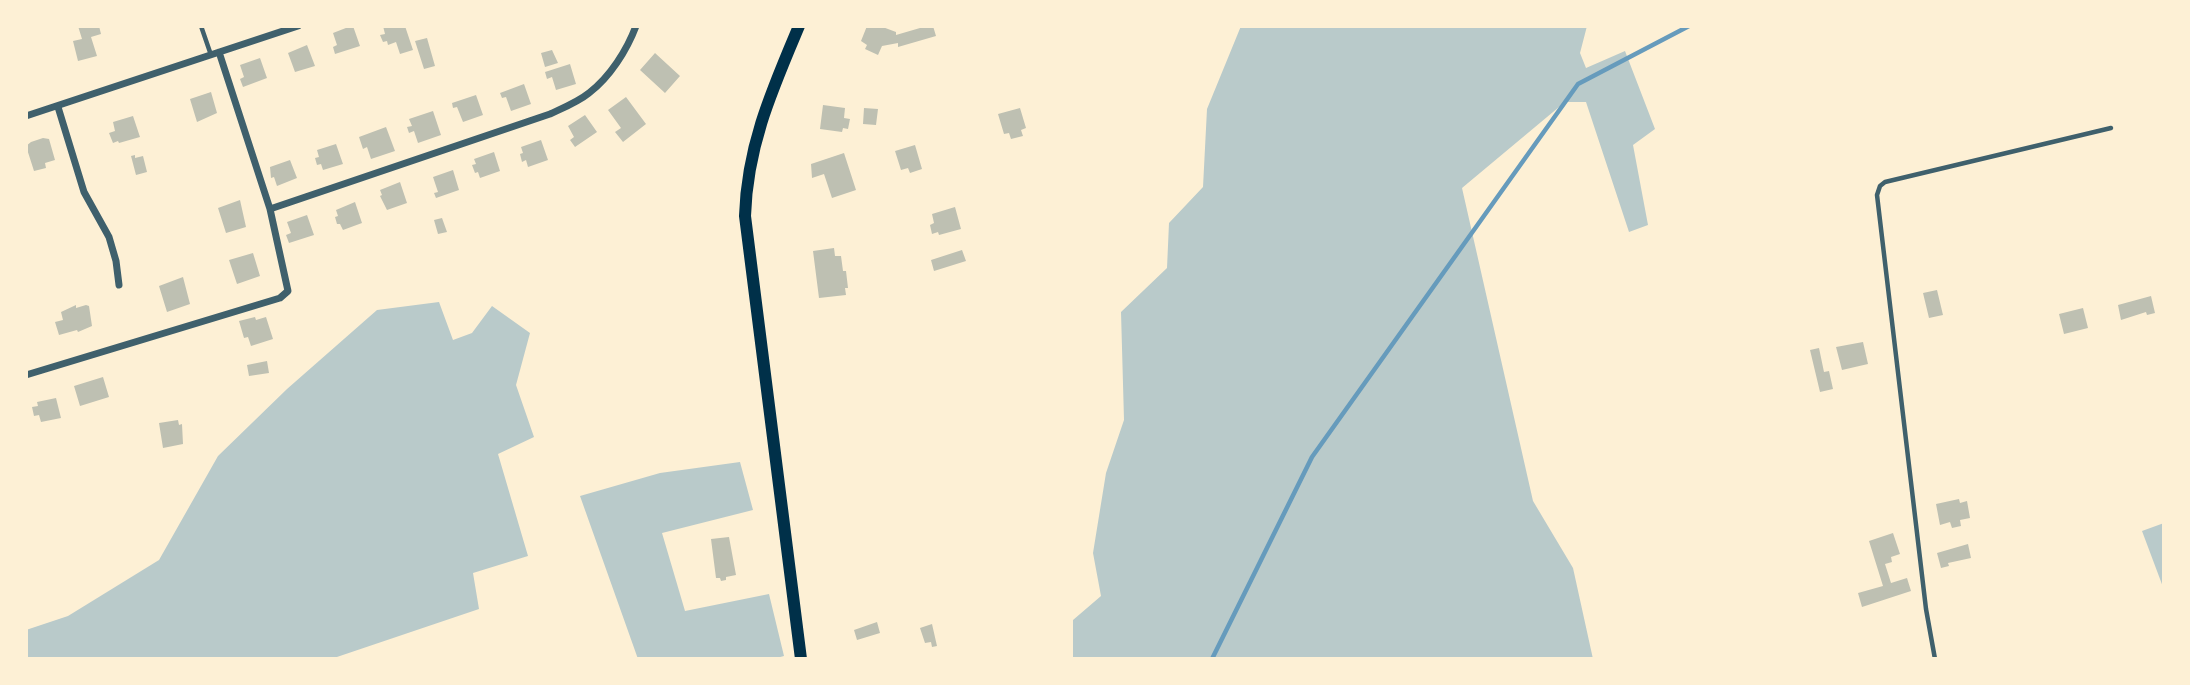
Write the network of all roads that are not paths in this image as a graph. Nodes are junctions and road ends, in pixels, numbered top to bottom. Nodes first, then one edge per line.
1 (201, 26) edge
2 (298, 26) edge
3 (636, 26) edge
4 (799, 26) edge
5 (215, 54) junction
6 (58, 107) junction
7 (26, 116) edge
8 (2111, 128) dead end
9 (270, 209) junction
10 (118, 285) dead end
11 (26, 375) edge
12 (801, 659) edge
13 (1936, 659) edge

1 - 5 lane
2 - 5 street
3 - 9 street
4 - 12 main road
5 - 6 street
5 - 9 street
6 - 7 street
6 - 10 street
8 - 13 lane
9 - 11 street

